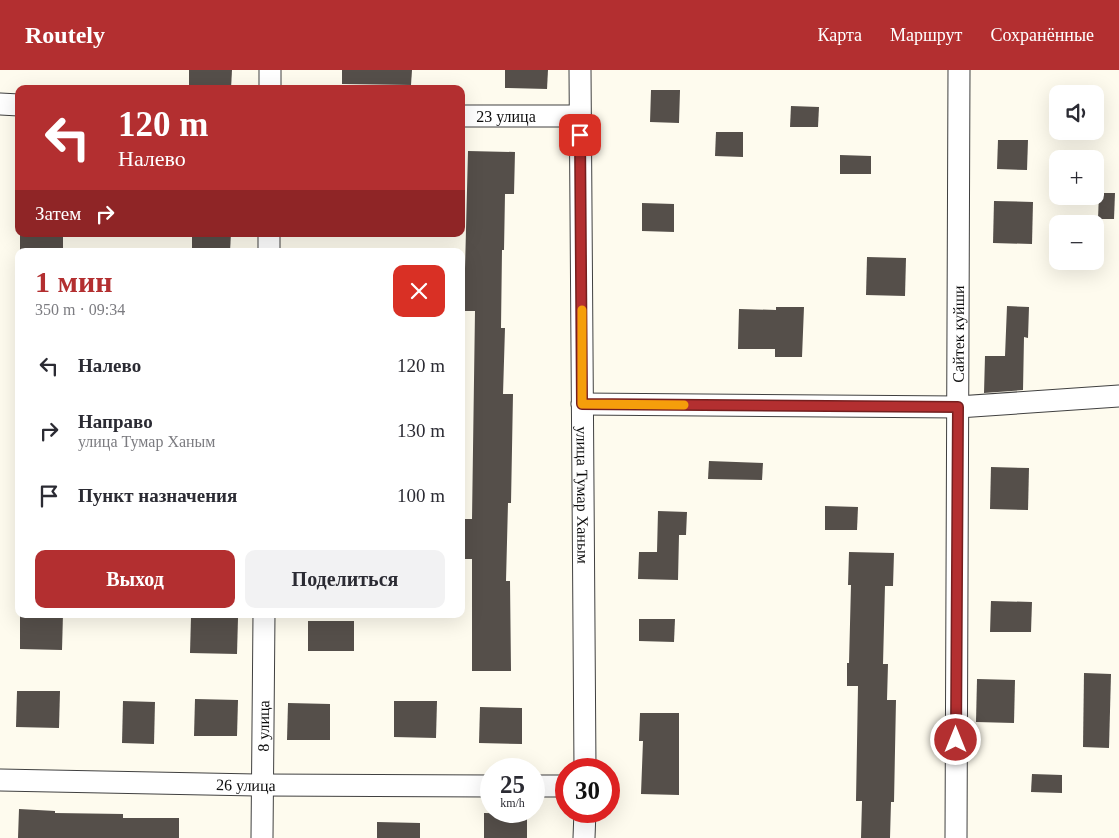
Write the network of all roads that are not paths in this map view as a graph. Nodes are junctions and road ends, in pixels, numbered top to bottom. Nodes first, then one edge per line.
1 (270, 70) edge
2 (580, 70) edge
3 (959, 70) edge
4 (270, 85) edge
5 (0, 104) edge
6 (15, 105) edge
7 (465, 116) edge
8 (580, 116) junction
9 (1119, 396) edge
10 (582, 404) junction
11 (958, 407) junction
12 (264, 618) edge
13 (585, 758) edge
14 (0, 780) edge
15 (262, 786) junction
16 (480, 786) edge
17 (585, 823) edge
18 (262, 838) edge
19 (584, 838) edge
20 (956, 838) edge

1 - 4 street
2 - 8 street, улица Тумар Ханым
3 - 11 street, Сайтек куйши
5 - 6 street
7 - 8 street, 23 улица
8 - 10 street, улица Тумар Ханым
9 - 11 street
10 - 11 street
10 - 13 street, улица Тумар Ханым
11 - 20 street, Сайтек куйши
12 - 15 street, 8 улица
14 - 15 street, 26 улица
15 - 16 street, 26 улица
15 - 18 street, 8 улица
17 - 19 street

